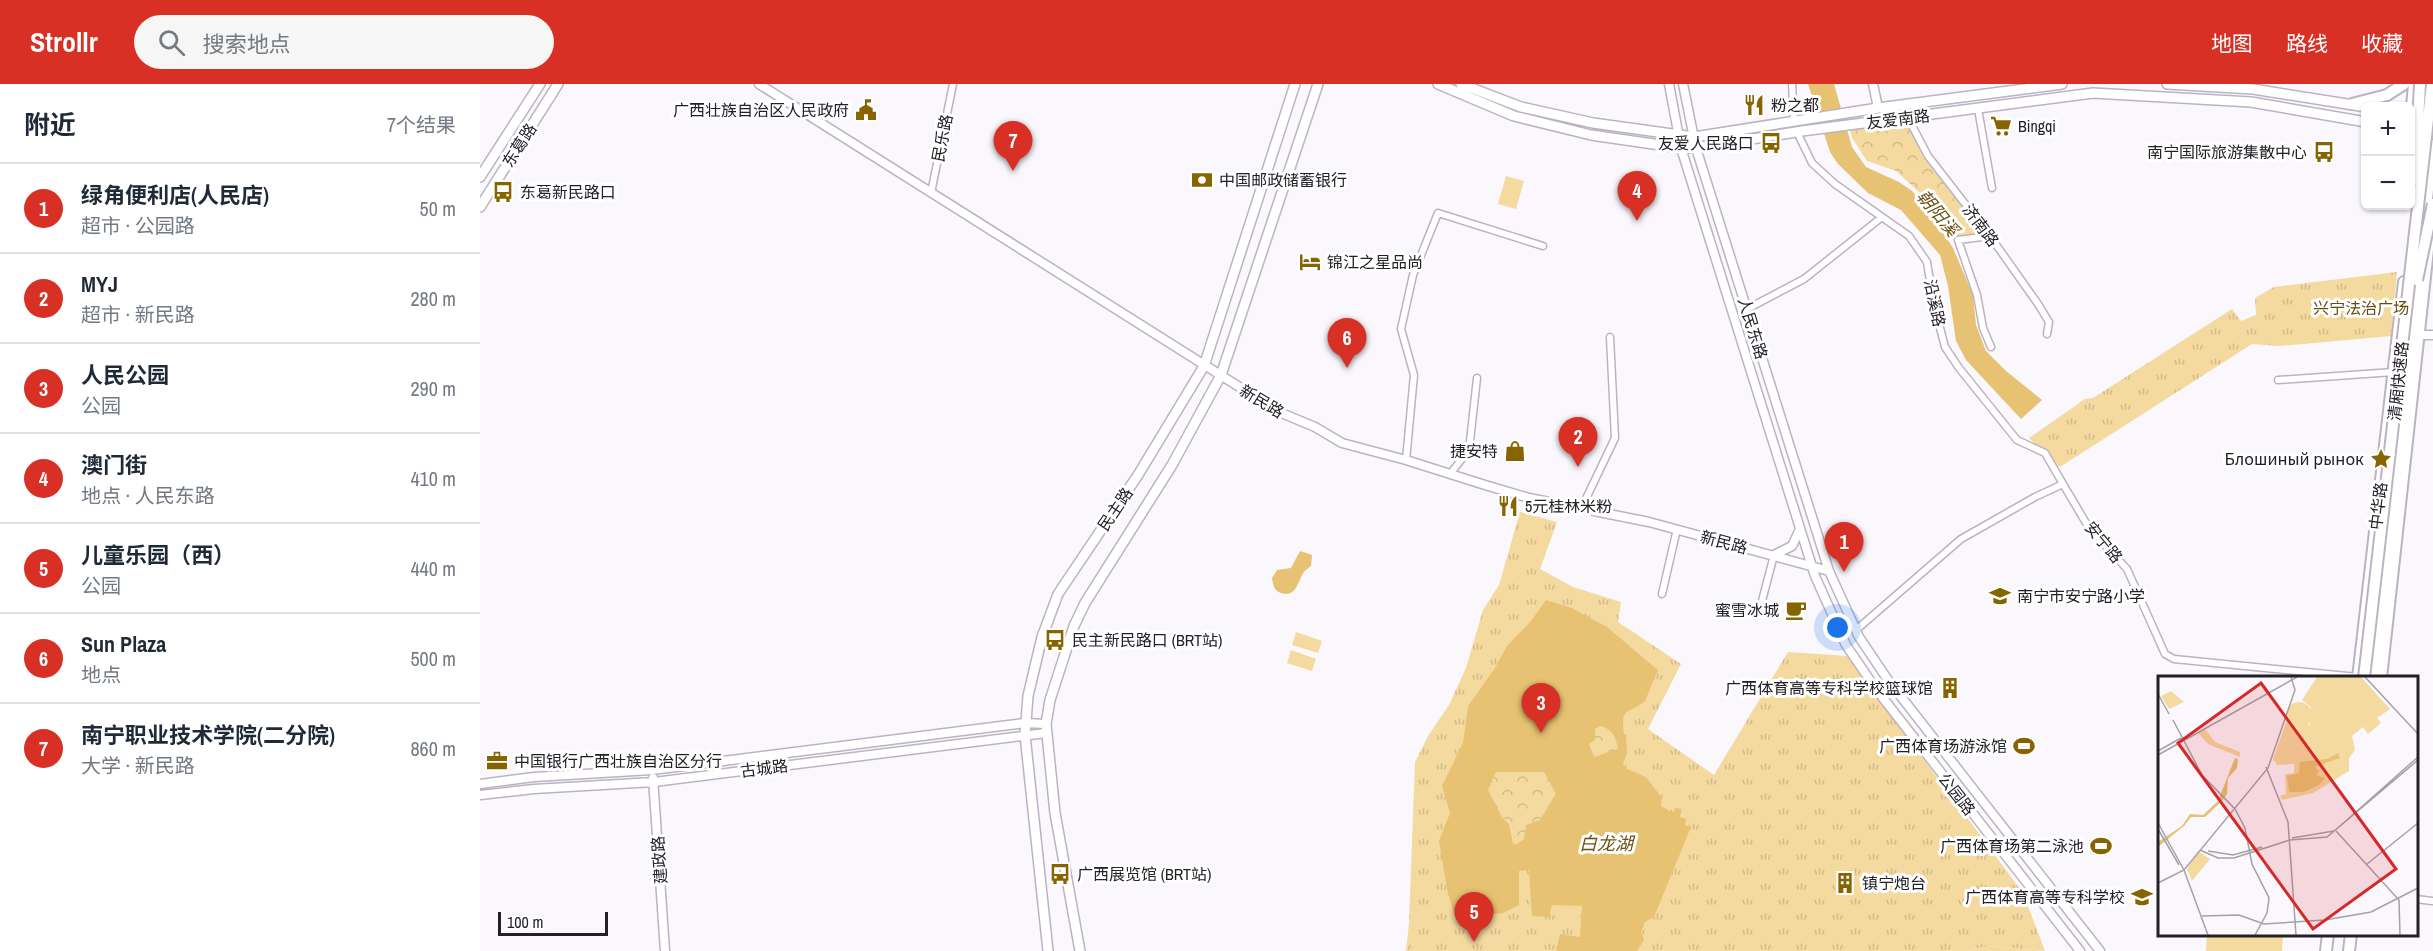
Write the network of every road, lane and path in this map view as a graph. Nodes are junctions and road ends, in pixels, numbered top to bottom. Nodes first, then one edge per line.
1 (540, 84) edge
2 (558, 84) edge
3 (759, 84) edge
4 (953, 84) edge
5 (1295, 84) edge
6 (1318, 84) edge
7 (1438, 84) edge
8 (1461, 84) edge
9 (1669, 84) edge
10 (1683, 84) edge
11 (1792, 84) edge
12 (1873, 84) edge
13 (2062, 84) edge
14 (2167, 84) edge
15 (2404, 84) edge
16 (2414, 84) edge
17 (2420, 84) edge
18 (2427, 84) edge
19 (2432, 84) edge
20 (2094, 88) edge
21 (2412, 102) edge
22 (2352, 104) junction
23 (2361, 106) edge
24 (1878, 108) junction
25 (1978, 109) junction
26 (1908, 118) junction
27 (1797, 120) junction
28 (2361, 121) edge
29 (2428, 123) edge
30 (1799, 132) junction
31 (2416, 134) edge
32 (1680, 136) junction
33 (1694, 137) junction
34 (2433, 138) edge
35 (2433, 146) edge
36 (1682, 148) junction
37 (1696, 148) junction
38 (480, 177) edge
39 (1992, 188) dead end
40 (931, 193) junction
41 (2433, 202) edge
42 (480, 207) edge
43 (1882, 217) junction
44 (1990, 236) junction
45 (1543, 246) dead end
46 (2414, 276) junction
47 (1747, 309) junction
48 (2047, 334) dead end
49 (2420, 335) junction
50 (2433, 335) edge
51 (1610, 337) dead end
52 (1991, 347) dead end
53 (1204, 366) junction
54 (2394, 372) junction
55 (1221, 375) junction
56 (1477, 378) dead end
57 (2278, 380) dead end
58 (1406, 460) junction
59 (1450, 474) junction
60 (2063, 484) junction
61 (1582, 507) junction
62 (1677, 529) junction
63 (1800, 529) junction
64 (1774, 555) junction
65 (1812, 566) junction
66 (1829, 571) junction
67 (1662, 594) dead end
68 (1762, 601) dead end
69 (1856, 630) junction
70 (2340, 676) edge
71 (2360, 676) edge
72 (2360, 676) edge
73 (2373, 676) edge
74 (2381, 676) edge
75 (1025, 723) junction
76 (1046, 729) junction
77 (1025, 735) junction
78 (652, 770) junction
79 (654, 782) junction
80 (480, 784) edge
81 (480, 795) edge
82 (2328, 936) edge
83 (2334, 936) edge
84 (2345, 936) edge
85 (2350, 936) edge
86 (664, 951) edge
87 (1048, 951) edge
88 (1080, 951) edge
89 (2080, 951) edge
90 (2100, 951) edge
91 (2326, 951) edge
92 (2332, 951) edge
93 (2346, 951) edge

1 - 38 main road, 东葛路
2 - 42 main road, 东葛路
3 - 40 main road, 新民路
4 - 40 street, 民乐路
5 - 53 main road, 民主路
6 - 55 main road, 民主路
7 - 36 main road, 友爱南路
8 - 32 main road, 友爱南路
9 - 32 main road, 人民东路
10 - 33 main road, 人民东路
11 - 27 street
12 - 24 main road
13 - 24 main road, 友爱南路
14 - 22 main road
15 - 22 highway
16 - 21 highway
17 - 46 highway, bridge
18 - 29 highway, 中华路
19 - 46 highway, 清厢快速路, bridge
20 - 25 main road, 友爱南路
20 - 28 main road, 友爱南路
22 - 23 main road
24 - 27 main road, 友爱南路
25 - 26 main road, 友爱南路
25 - 39 street
26 - 30 main road, 友爱南路
26 - 44 street, 济南路
27 - 33 main road, 友爱南路
29 - 31 highway, 中华路
30 - 37 main road, 友爱南路
30 - 43 street, 沿溪路
31 - 34 main road
31 - 54 highway, 中华路
32 - 33 main road, 友爱南路
32 - 36 main road, 人民东路
33 - 37 main road, 人民东路
35 - 46 highway, 清厢快速路, bridge
36 - 37 main road, 友爱南路
36 - 63 main road, 人民东路
37 - 47 main road, 人民东路
40 - 53 main road, 新民路
41 - 46 highway, bridge
41 - 49 highway, 中华路
43 - 47 street
43 - 60 street, 沿溪路
44 - 48 street, 济南路
44 - 52 street
45 - 58 street
46 - 71 highway, 清厢快速路, bridge
46 - 73 highway, 清厢快速路
47 - 66 main road, 人民东路
49 - 50 main road
49 - 74 highway, 中华路
51 - 61 street
53 - 55 main road, 新民路
53 - 75 main road, 民主路
54 - 57 street
54 - 72 highway, 中华路
55 - 58 main road, 新民路
55 - 76 main road, 民主路
56 - 59 street
58 - 59 main road, 新民路
59 - 61 main road, 新民路
60 - 69 street
60 - 70 street, 安宁路
61 - 62 main road, 新民路
62 - 64 main road, 新民路
62 - 67 street
63 - 64 main road
63 - 65 main road, 人民东路
64 - 65 main road, 新民路
64 - 68 street
65 - 66 main road, 新民路
65 - 89 main road, 公园路
66 - 69 main road, 公园路
69 - 90 main road, 公园路
75 - 76 main road, 古城路
75 - 77 main road, 民主路
75 - 78 main road, 古城路
76 - 77 main road, 古城路
76 - 88 main road, 民主路
77 - 79 main road, 古城路
77 - 87 main road, 民主路
78 - 79 main road, 建政路
78 - 80 main road, 古城路
79 - 81 main road, 古城路
79 - 86 main road, 建政路
82 - 91 highway
83 - 92 highway
84 - 93 highway
85 - 93 highway

